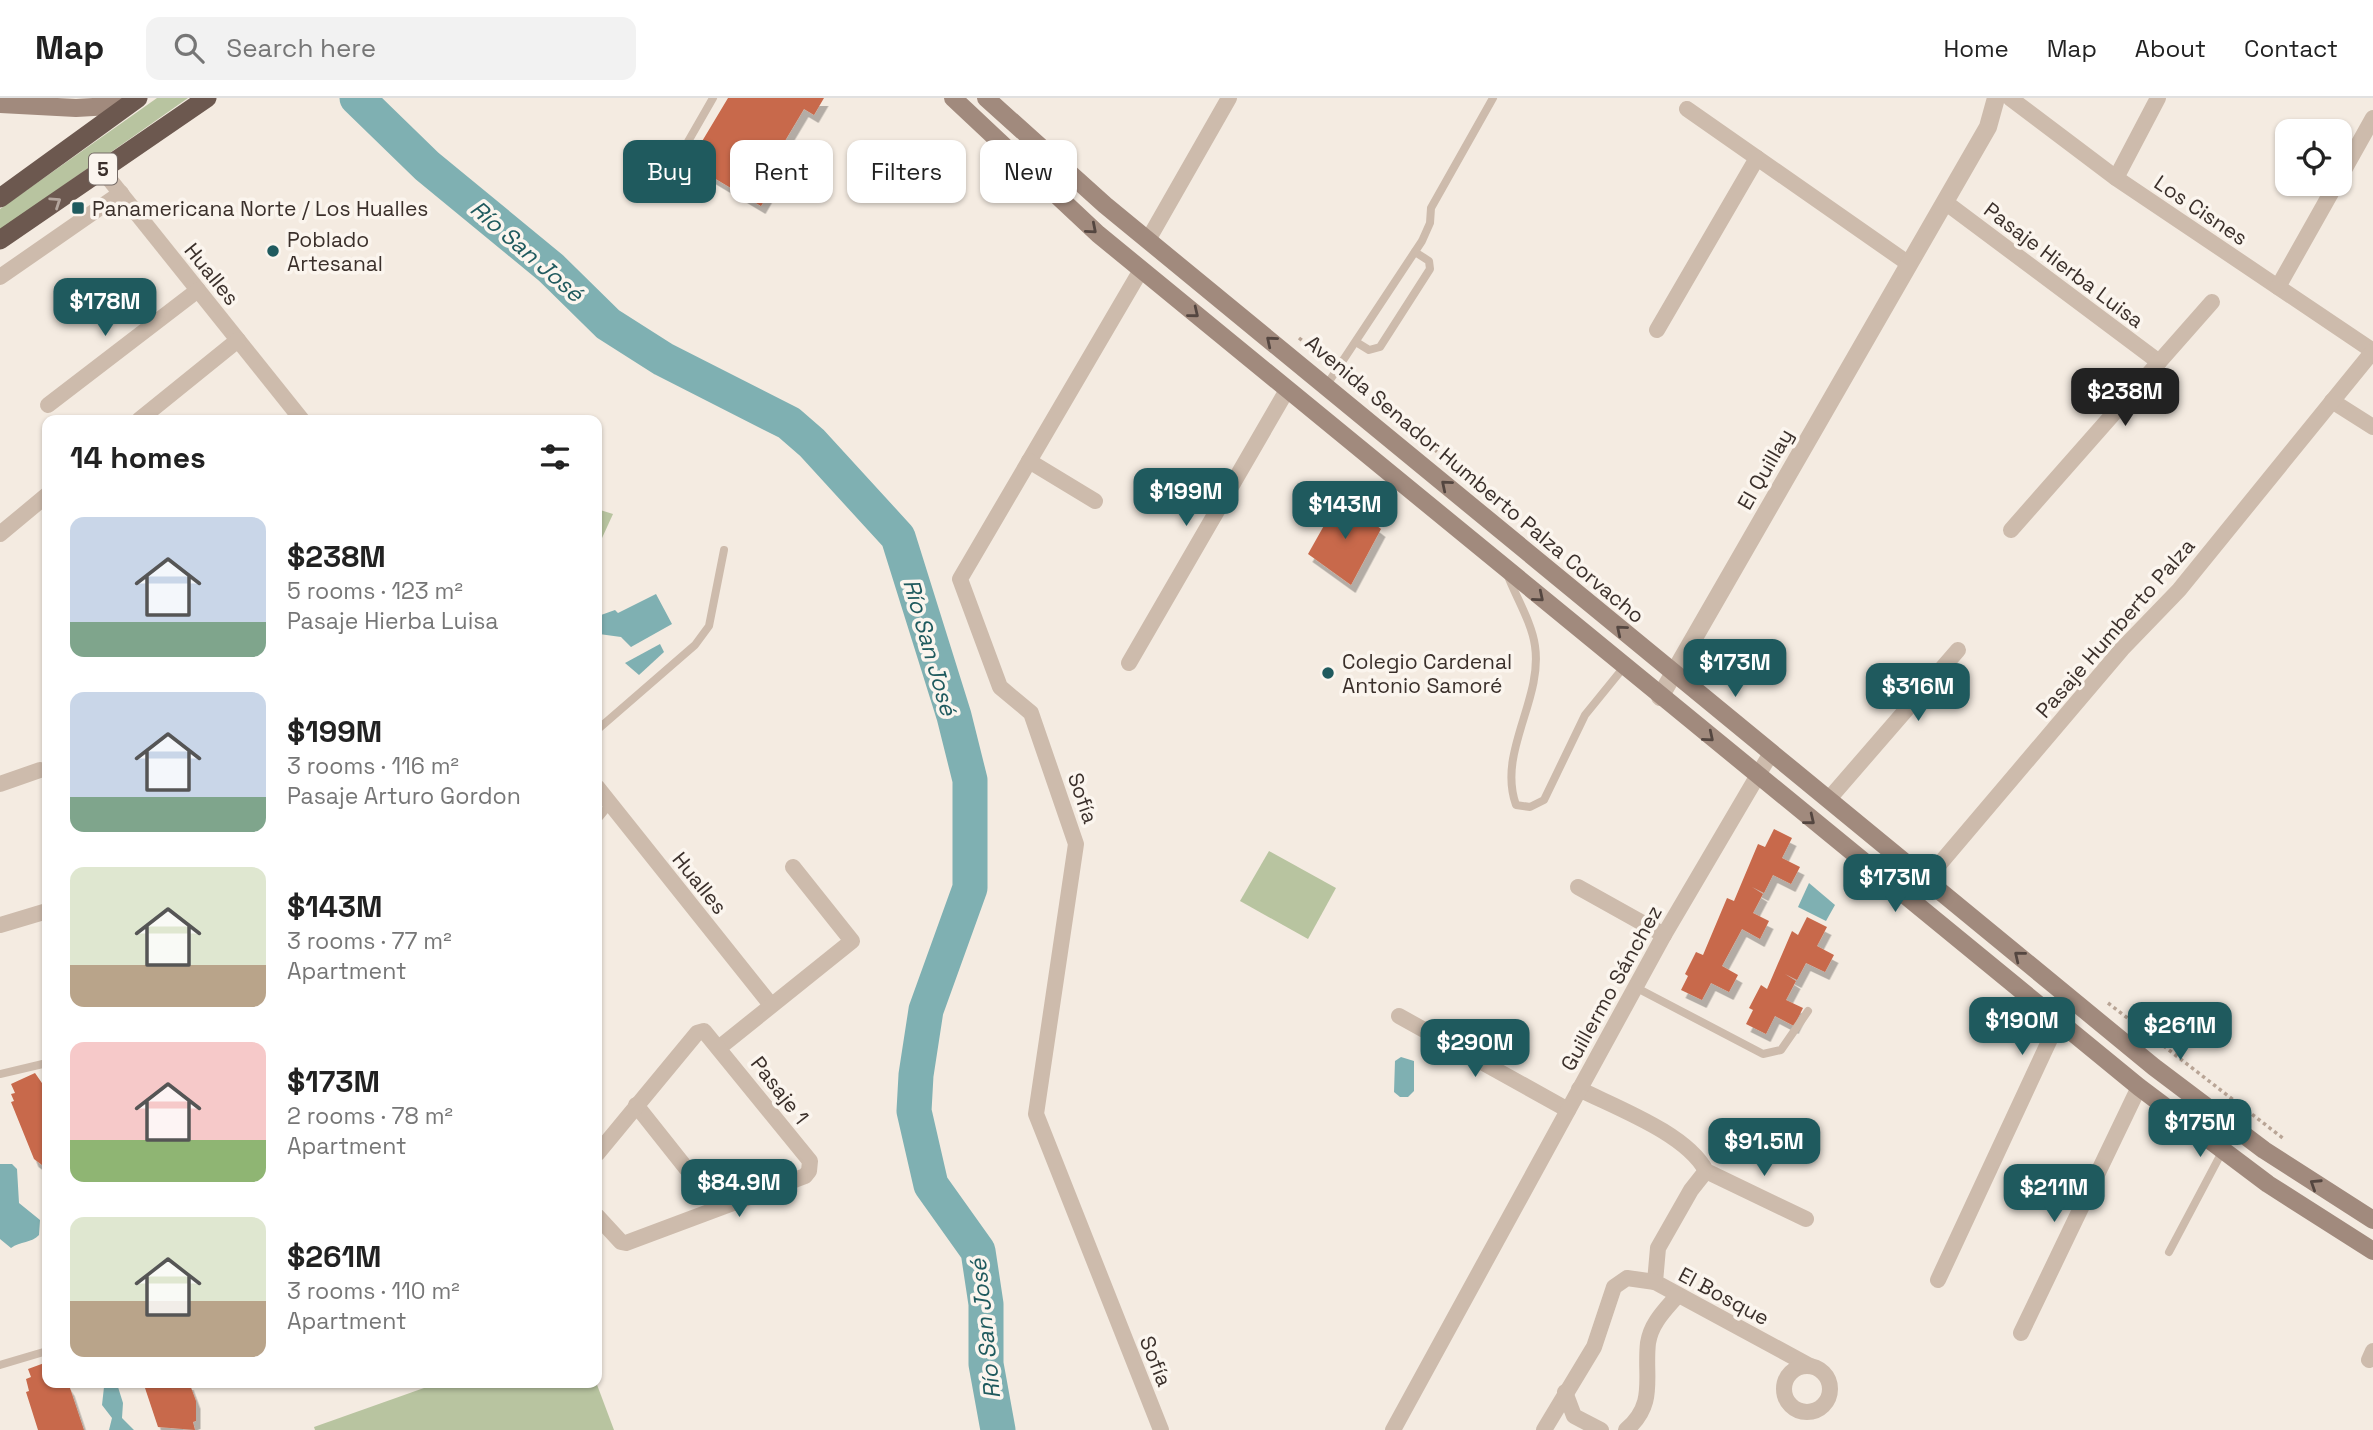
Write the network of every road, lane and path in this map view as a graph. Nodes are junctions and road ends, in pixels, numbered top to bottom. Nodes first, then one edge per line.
1 (207, 98) edge
2 (713, 98) edge
3 (953, 98) edge
4 (1230, 98) edge
5 (1493, 98) edge
6 (1996, 98) edge
7 (2010, 98) edge
8 (2158, 98) edge
9 (133, 102) edge
10 (0, 104) edge
11 (996, 104) edge
12 (1687, 110) dead end
13 (2373, 118) edge
14 (689, 140) edge
15 (2352, 156) edge
16 (1757, 158) junction
17 (102, 170) junction
18 (2116, 178) junction
19 (121, 193) junction
20 (2329, 196) edge
21 (0, 198) edge
22 (1945, 202) junction
23 (0, 240) edge
24 (1148, 240) junction
25 (1415, 252) junction
26 (1909, 264) junction
27 (1141, 270) junction
28 (0, 277) edge
29 (2278, 287) junction
30 (198, 290) junction
31 (2212, 302) dead end
32 (1657, 330) dead end
33 (238, 340) junction
34 (1356, 342) junction
35 (2373, 351) edge
36 (2159, 362) junction
37 (1326, 386) junction
38 (1287, 390) junction
39 (2333, 401) junction
40 (48, 405) dead end
41 (145, 415) edge
42 (298, 415) edge
43 (2373, 427) edge
44 (1029, 461) junction
45 (42, 499) edge
46 (1095, 501) dead end
47 (2011, 530) dead end
48 (0, 534) edge
49 (724, 550) dead end
50 (1506, 569) junction
51 (1958, 650) dead end
52 (1129, 663) dead end
53 (1623, 667) junction
54 (1674, 674) junction
55 (1660, 697) junction
56 (602, 726) edge
57 (1771, 753) junction
58 (40, 770) dead end
59 (1757, 776) junction
60 (0, 784) edge
61 (602, 794) edge
62 (1828, 800) junction
63 (610, 804) junction
64 (602, 814) edge
65 (793, 867) dead end
66 (1926, 880) junction
67 (1577, 887) dead end
68 (42, 912) edge
69 (0, 925) edge
70 (1664, 935) junction
71 (1635, 987) junction
72 (771, 1005) junction
73 (1808, 1011) dead end
74 (1399, 1016) dead end
75 (2058, 1022) junction
76 (720, 1047) junction
77 (42, 1063) edge
78 (0, 1074) edge
79 (2139, 1087) junction
80 (1579, 1089) junction
81 (636, 1105) junction
82 (1568, 1110) junction
83 (602, 1148) edge
84 (2222, 1152) junction
85 (1706, 1171) junction
86 (717, 1207) junction
87 (1806, 1219) dead end
88 (2373, 1220) edge
89 (602, 1221) edge
90 (2373, 1251) edge
91 (2169, 1252) dead end
92 (1938, 1280) dead end
93 (1655, 1282) junction
94 (1677, 1296) junction
95 (2021, 1333) dead end
96 (42, 1352) edge
97 (0, 1366) edge
98 (1810, 1366) dead end
99 (1565, 1392) junction
100 (1161, 1430) edge
101 (1392, 1430) edge
102 (1544, 1430) edge
103 (1601, 1430) edge
104 (1626, 1430) edge

1 - 17 highway, 5
2 - 14 lane
3 -> 27 main road
4 - 24 street
5 - 25 lane
6 - 22 street, El Quillay
7 - 18 street, Los Cisnes
8 - 18 street
9 - 10 main road
9 - 21 highway, 5
11 - 24 main road, Avenida Senador Humberto Palza Corvacho
12 - 16 street
13 - 15 street
16 - 26 street
16 - 32 street
17 - 19 street, Hualles
23 -> 17 highway, 5
18 - 29 street, Los Cisnes
19 - 28 street
19 - 30 street, Hualles
20 - 29 street
22 - 26 street, El Quillay
22 - 36 street, Pasaje Hierba Luisa
37 -> 24 main road, Avenida Senador Humberto Palza Corvacho
25 - 34 lane
25 - 34 lane
26 - 54 street, El Quillay
27 -> 38 main road
27 - 44 street, Sofía
29 - 35 street, Los Cisnes
30 - 33 street, Hualles
30 - 40 street
31 - 36 street
33 - 41 street
33 - 42 street, Hualles
34 - 37 lane
35 - 39 street, Pasaje Humberto Palza
36 - 47 street
54 -> 37 main road, Avenida Senador Humberto Palza Corvacho
38 - 50 main road
38 - 52 street
39 - 43 street
39 - 66 street, Pasaje Humberto Palza
44 - 46 street
44 - 100 street, Sofía
45 - 48 street
49 - 56 lane
50 -> 53 main road
50 - 53 lane
51 - 62 street
53 - 55 main road
54 - 55 street, El Quillay
54 - 57 main road, Avenida Senador Humberto Palza Corvacho
55 -> 59 main road
57 - 59 street, Guillermo Sánchez
57 - 62 main road, Avenida Senador Humberto Palza Corvacho
58 - 60 street
59 - 70 street, Guillermo Sánchez
59 -> 75 main road
61 - 63 street, Hualles
62 - 66 main road, Avenida Senador Humberto Palza Corvacho
63 - 64 lane
63 - 72 street, Hualles
65 - 72 street, Pasaje 1
88 -> 66 main road, Avenida Senador Humberto Palza Corvacho
67 - 70 street
68 - 69 street
70 - 71 street, Guillermo Sánchez
71 - 73 lane
71 - 80 street, Guillermo Sánchez
72 - 76 street, Pasaje 1
74 - 82 street
75 - 79 main road
75 - 92 street
76 - 81 street
76 - 86 street, Pasaje 1
77 - 78 lane
79 - 84 main road
79 - 95 street
80 - 82 street, Guillermo Sánchez
80 - 85 street
81 - 83 street
81 - 86 street
82 - 101 street, Guillermo Sánchez
84 - 90 main road
84 - 91 lane
85 - 87 street
85 - 93 street, El Bosque
86 - 89 street, Pasaje 1
93 - 94 street, El Bosque
93 - 99 street
94 - 98 street, El Bosque
94 - 104 street
96 - 97 lane
99 - 102 street
99 - 103 street

